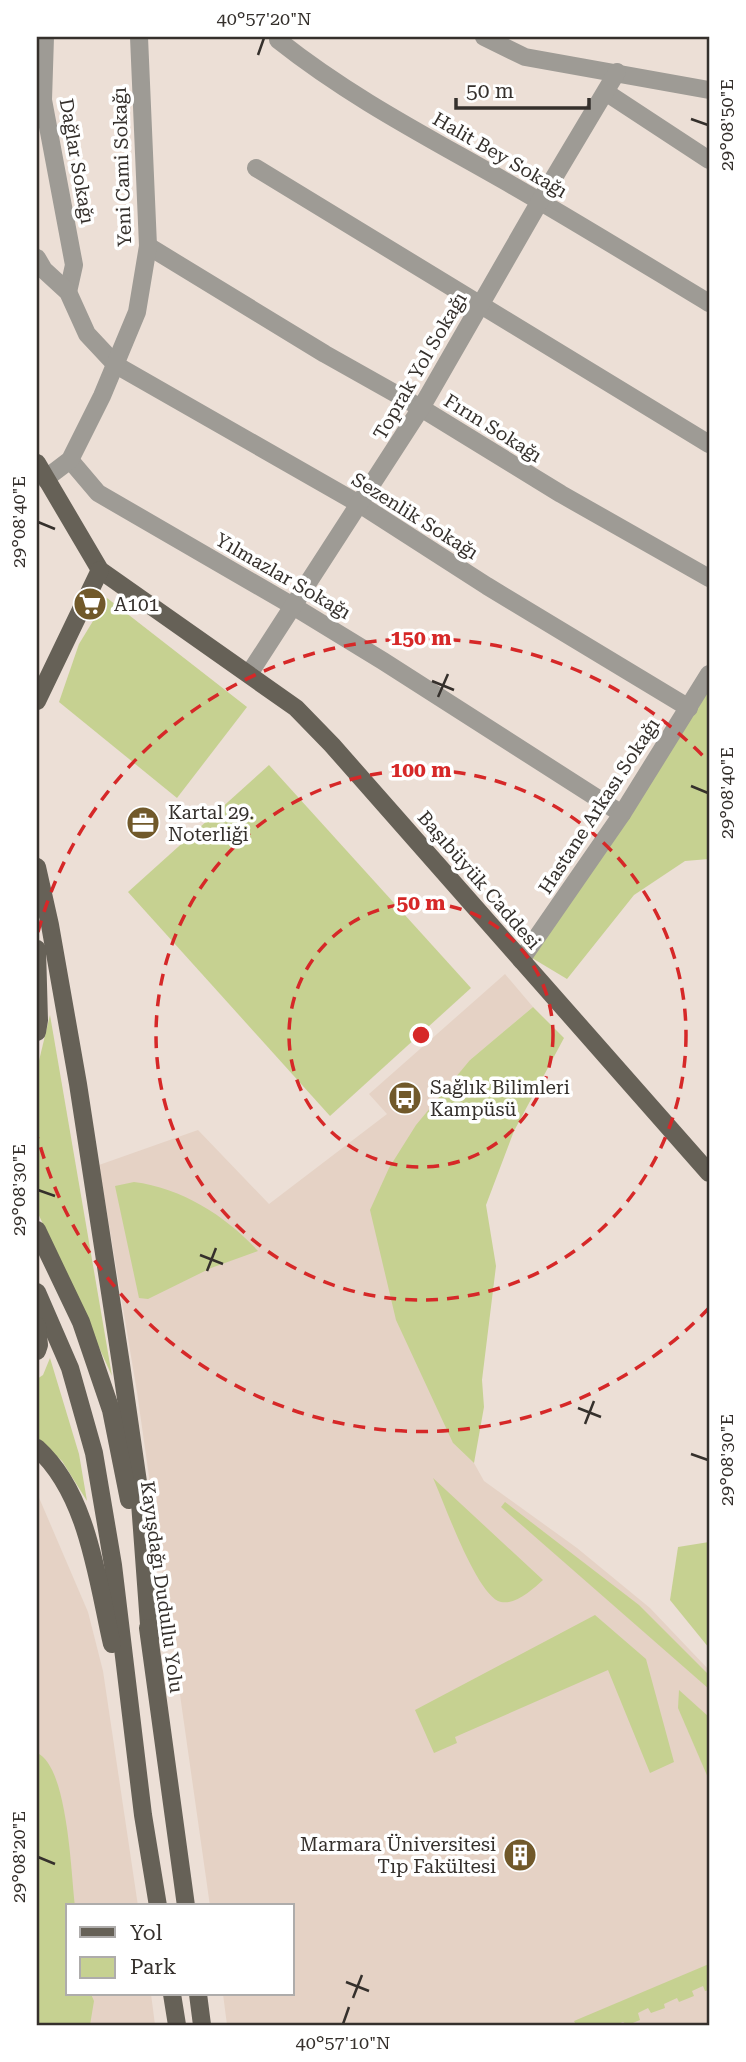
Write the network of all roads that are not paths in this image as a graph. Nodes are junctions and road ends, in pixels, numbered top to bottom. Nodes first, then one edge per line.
1 (45, 37) edge
2 (139, 37) edge
3 (281, 37) edge
4 (484, 37) edge
5 (617, 72) junction
6 (709, 90) edge
7 (607, 93) junction
8 (709, 160) edge
9 (256, 168) dead end
10 (540, 201) junction
11 (148, 246) junction
12 (37, 258) edge
13 (68, 292) junction
14 (709, 303) edge
15 (481, 305) junction
16 (116, 365) junction
17 (421, 408) junction
18 (709, 443) edge
19 (69, 460) junction
20 (41, 471) edge
21 (361, 505) junction
22 (100, 570) junction
23 (709, 578) edge
24 (293, 606) junction
25 (249, 674) junction
26 (709, 674) edge
27 (37, 701) edge
28 (689, 708) junction
29 (622, 814) junction
30 (37, 867) edge
31 (37, 949) edge
32 (521, 960) junction
33 (37, 1032) edge
34 (709, 1174) edge
35 (37, 1230) edge
36 (37, 1292) edge
37 (37, 1326) edge
38 (37, 1351) edge
39 (37, 1448) edge
40 (149, 1638) junction
41 (132, 1725) junction
42 (158, 1904) edge
43 (186, 1904) edge
44 (172, 1996) edge
45 (198, 1996) edge
46 (177, 2025) edge
47 (202, 2025) edge

1 - 13 street, Dağlar Sokağı
2 - 11 street, Yeni Cami Sokağı
3 - 10 street, Halit Bey Sokağı
4 - 5 street
5 - 6 street
5 - 7 street, Toprak Yol Sokağı
7 - 8 street
7 - 10 street, Toprak Yol Sokağı
9 - 15 street
10 - 14 street, Halit Bey Sokağı
10 - 15 street, Toprak Yol Sokağı
11 - 16 street, Yeni Cami Sokağı
11 - 17 street, Fırın Sokağı
12 - 13 street
13 - 16 street, Sezenlik Sokağı
15 - 17 street, Toprak Yol Sokağı
15 - 18 street
16 - 19 street, Yeni Cami Sokağı
16 - 21 street, Sezenlik Sokağı
17 - 21 street, Toprak Yol Sokağı
17 - 23 street, Fırın Sokağı
19 - 20 street, Yeni Cami Sokağı
19 - 24 street, Yılmazlar Sokağı
20 - 22 main road, Başıbüyük Caddesi
21 - 24 street, Toprak Yol Sokağı
21 - 28 street, Sezenlik Sokağı
22 - 25 main road, Başıbüyük Caddesi
22 - 27 main road
24 - 25 street, Toprak Yol Sokağı
24 - 29 street, Yılmazlar Sokağı
25 - 32 main road, Başıbüyük Caddesi
26 - 28 street, Hastane Arkası Sokağı
28 - 29 street, Hastane Arkası Sokağı
29 - 32 street, Hastane Arkası Sokağı
30 - 40 main road
31 - 33 main road
32 - 34 main road, Başıbüyük Caddesi
35 - 40 main road, Kayışdağı Dudullu Yolu
36 - 41 main road
37 - 38 main road
39 - 41 main road
40 - 43 main road, Kayışdağı Dudullu Yolu
41 - 42 main road
44 - 46 main road
45 - 47 main road

